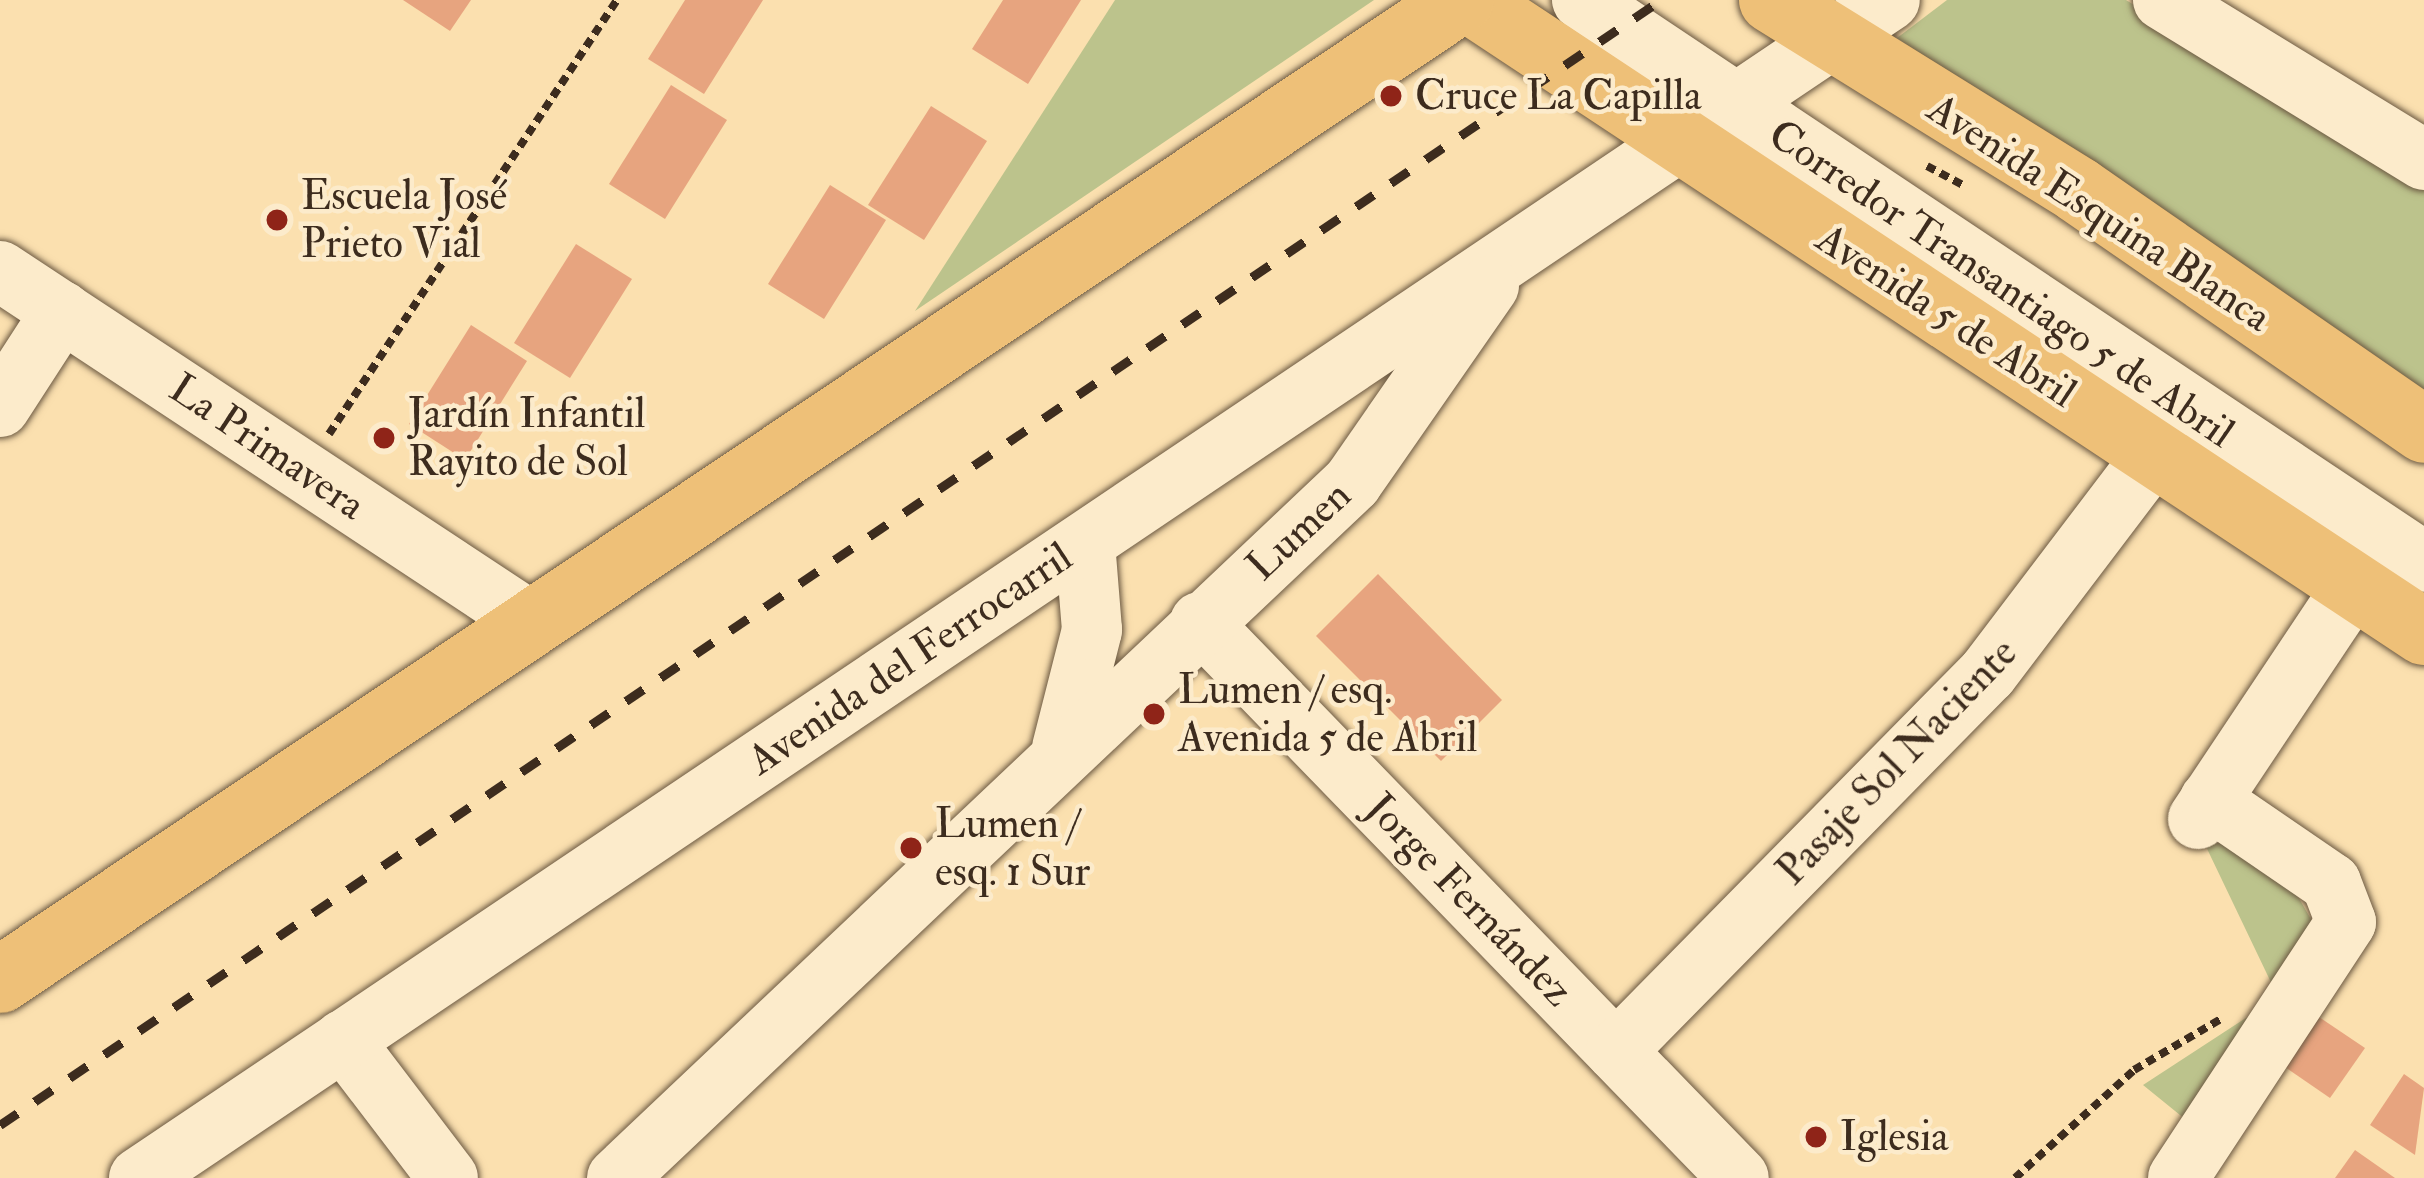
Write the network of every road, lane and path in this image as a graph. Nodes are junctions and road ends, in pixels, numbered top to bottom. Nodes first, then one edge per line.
1 (617, 0) edge
2 (1465, 0) edge
3 (1582, 0) edge
4 (1637, 0) edge
5 (1772, 0) edge
6 (1890, 0) edge
7 (2164, 0) edge
8 (1833, 40) junction
9 (1750, 99) junction
10 (1687, 146) junction
11 (1902, 154) dead end
12 (2424, 160) edge
13 (1980, 194) dead end
14 (1858, 258) junction
15 (0, 271) edge
16 (1498, 271) junction
17 (62, 311) junction
18 (2124, 369) junction
19 (0, 407) edge
20 (2424, 430) edge
21 (2156, 452) junction
22 (304, 472) junction
23 (2424, 522) edge
24 (1085, 543) junction
25 (2424, 562) edge
26 (2354, 585) junction
27 (533, 622) junction
28 (1200, 622) junction
29 (2424, 632) edge
30 (1058, 755) junction
31 (0, 980) edge
32 (2240, 1008) dead end
33 (343, 1040) junction
34 (1616, 1051) junction
35 (139, 1178) edge
36 (448, 1178) edge
37 (617, 1178) edge
38 (1739, 1178) edge
39 (2014, 1178) edge
40 (2178, 1178) edge

1 - 22 path
2 - 10 main road, Avenida 5 de Abril
2 - 27 main road
3 - 9 street, Corredor Transantiago 5 de Abril
4 - 9 street
5 - 8 main road, Avenida Esquina Blanca
6 - 8 street
7 - 12 street
8 - 9 street
8 - 20 main road, Avenida Esquina Blanca
9 - 10 street
9 - 18 street, Corredor Transantiago 5 de Abril
9 - 23 street
10 - 14 main road, Avenida 5 de Abril
10 - 16 street, Avenida del Ferrocarril
11 - 13 path
14 - 18 street
14 - 21 main road, Avenida 5 de Abril
15 - 17 street, La Primavera
16 - 24 street, Avenida del Ferrocarril
16 - 28 street, Lumen
17 - 19 street
17 - 22 street, La Primavera
18 - 25 street, Corredor Transantiago 5 de Abril
21 - 26 main road, Avenida 5 de Abril
21 - 34 street, Pasaje Sol Naciente
22 - 27 street, La Primavera
24 - 30 street, Lumen
24 - 33 street, Avenida del Ferrocarril
26 - 29 main road, Avenida 5 de Abril
26 - 40 street
27 - 31 main road
28 - 30 street, Lumen
28 - 34 street, Jorge Fernández
30 - 37 street, Lumen
32 - 39 path
33 - 35 street, Avenida del Ferrocarril
33 - 36 street
34 - 38 street, Jorge Fernández

